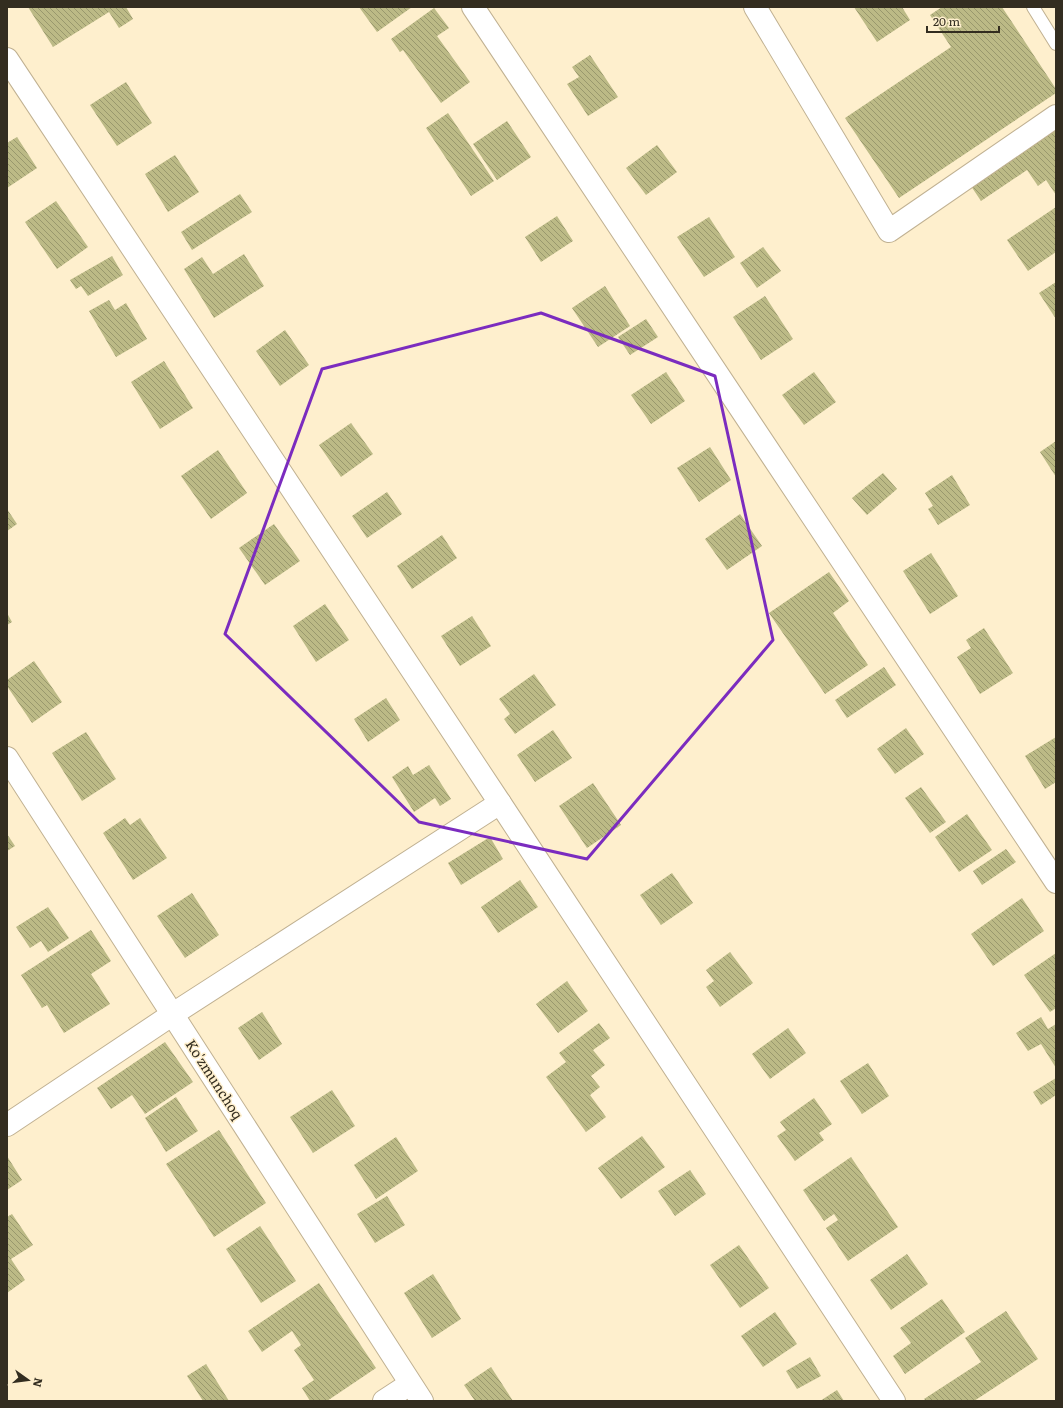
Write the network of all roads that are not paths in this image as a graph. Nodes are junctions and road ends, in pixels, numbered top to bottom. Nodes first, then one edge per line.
1 (473, 7) edge
2 (755, 7) edge
3 (1033, 7) edge
4 (1056, 44) edge
5 (7, 59) edge
6 (1056, 116) edge
7 (7, 758) edge
8 (500, 803) junction
9 (1056, 882) edge
10 (173, 1014) junction
11 (7, 1125) edge
12 (416, 1392) edge
13 (384, 1401) edge
14 (894, 1401) edge

1 - 9 street
2 - 6 street
3 - 4 lane
5 - 8 street
7 - 10 street, Ko'zmunchoq
8 - 10 street
8 - 14 street
10 - 11 street
10 - 12 street, Ko'zmunchoq
12 - 13 street

